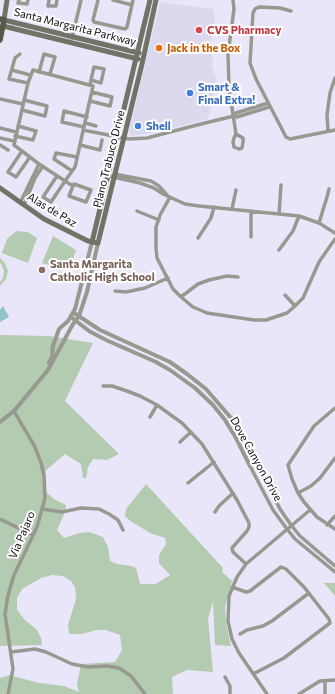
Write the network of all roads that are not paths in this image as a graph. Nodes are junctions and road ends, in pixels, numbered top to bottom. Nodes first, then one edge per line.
1 (7, 0) edge
2 (19, 0) edge
3 (28, 0) edge
4 (49, 0) edge
5 (57, 0) edge
6 (81, 0) edge
7 (98, 0) edge
8 (113, 0) edge
9 (133, 0) edge
10 (150, 0) edge
11 (156, 0) edge
12 (233, 0) edge
13 (132, 5) junction
14 (290, 11) dead end
15 (2, 19) edge
16 (1, 26) edge
17 (0, 40) edge
18 (72, 40) junction
19 (138, 53) junction
20 (20, 54) dead end
21 (144, 54) junction
22 (136, 59) junction
23 (143, 60) junction
24 (12, 70) junction
25 (39, 72) junction
26 (50, 74) junction
27 (30, 75) junction
28 (335, 78) edge
29 (91, 80) junction
30 (28, 83) junction
31 (90, 85) junction
32 (92, 92) junction
33 (0, 99) edge
34 (90, 101) junction
35 (24, 102) junction
36 (269, 105) junction
37 (22, 110) junction
38 (234, 116) junction
39 (86, 117) junction
40 (18, 126) junction
41 (84, 126) junction
42 (96, 126) dead end
43 (0, 128) edge
44 (335, 130) edge
45 (328, 131) junction
46 (16, 134) junction
47 (236, 134) dead end
48 (118, 137) junction
49 (0, 138) edge
50 (124, 138) junction
51 (102, 140) dead end
52 (14, 141) junction
53 (0, 145) edge
54 (80, 145) junction
55 (8, 150) dead end
56 (22, 151) junction
57 (30, 157) junction
58 (77, 157) junction
59 (41, 165) junction
60 (72, 171) junction
61 (109, 175) junction
62 (57, 176) junction
63 (115, 176) junction
64 (65, 181) junction
65 (281, 185) dead end
66 (73, 186) junction
67 (0, 188) edge
68 (329, 189) dead end
69 (236, 190) dead end
70 (169, 197) junction
71 (22, 204) junction
72 (214, 208) junction
73 (232, 209) junction
74 (138, 211) dead end
75 (251, 211) junction
76 (278, 214) junction
77 (299, 216) junction
78 (159, 220) junction
79 (319, 223) junction
80 (335, 234) edge
81 (251, 237) dead end
82 (198, 238) dead end
83 (335, 239) edge
84 (95, 242) junction
85 (280, 250) dead end
86 (238, 277) dead end
87 (168, 278) junction
88 (115, 292) dead end
89 (285, 295) dead end
90 (181, 297) junction
91 (296, 306) junction
92 (73, 315) junction
93 (79, 316) junction
94 (76, 321) junction
95 (42, 376) junction
96 (103, 386) dead end
97 (157, 404) junction
98 (335, 408) edge
99 (14, 411) junction
100 (150, 417) dead end
101 (0, 422) edge
102 (191, 432) junction
103 (180, 442) dead end
104 (335, 458) edge
105 (214, 462) junction
106 (257, 463) joint
107 (250, 466) joint
108 (262, 474) junction
109 (256, 477) junction
110 (188, 483) dead end
111 (233, 493) junction
112 (298, 493) junction
113 (42, 509) junction
114 (310, 510) junction
115 (215, 512) dead end
116 (335, 516) edge
117 (0, 519) edge
118 (291, 525) junction
119 (327, 525) junction
120 (286, 529) junction
121 (335, 529) edge
122 (123, 530) dead end
123 (34, 535) junction
124 (246, 564) junction
125 (335, 566) edge
126 (335, 572) edge
127 (232, 587) junction
128 (309, 593) junction
129 (0, 614) edge
130 (5, 614) junction
131 (240, 634) dead end
132 (11, 652) junction
133 (253, 674) junction
134 (225, 677) dead end
135 (335, 680) edge
136 (325, 681) junction
137 (266, 692) edge
138 (8, 694) edge
139 (145, 694) edge
140 (230, 694) edge
141 (260, 694) edge
142 (299, 694) edge
143 (325, 694) edge

1 - 15 main road
2 - 3 street
4 - 5 street
6 - 18 street
7 - 13 street
8 - 13 street
9 - 13 street
10 - 19 main road, Plano Trabuco Drive
11 - 21 main road, Plano Trabuco Drive
12 - 38 street
14 - 36 street
15 - 16 main road
15 - 18 main road, Santa Margarita Parkway
16 - 17 main road
16 - 18 main road, Santa Margarita Parkway
18 - 19 main road, Santa Margarita Parkway
18 - 22 main road, Santa Margarita Parkway
19 - 21 main road, Santa Margarita Parkway
19 - 22 main road, Plano Trabuco Drive
20 - 24 street
21 - 23 main road, Plano Trabuco Drive
22 - 23 main road, Santa Margarita Parkway
22 - 48 main road, Plano Trabuco Drive
23 - 50 main road, Plano Trabuco Drive
24 - 27 street
24 - 30 street
25 - 26 street
25 - 26 street
25 - 27 street
26 - 31 street
27 - 30 street
28 - 45 street
29 - 29 street
29 - 31 street
30 - 35 street
31 - 32 street
32 - 34 street
32 - 34 street
33 - 35 street
34 - 39 street
35 - 37 street
35 - 37 street
36 - 38 street
36 - 45 street
37 - 40 street
38 - 47 street
38 - 50 street
39 - 41 street
39 - 41 street
40 - 46 street
40 - 46 street
41 - 42 street
41 - 48 street
41 - 54 street
43 - 46 street
44 - 45 street
46 - 52 street
48 - 50 street
48 - 61 main road, Plano Trabuco Drive
49 - 52 street
50 - 63 main road, Plano Trabuco Drive
51 - 54 street
52 - 56 street
53 - 55 street
54 - 58 street
56 - 57 street
56 - 57 street
57 - 59 street
58 - 60 street
58 - 60 street
59 - 62 street
59 - 71 street
60 - 64 street
61 - 63 street
61 - 84 main road, Plano Trabuco Drive
62 - 64 street
62 - 64 street
63 - 70 street
63 - 84 main road, Plano Trabuco Drive
64 - 66 street
65 - 76 street
66 - 66 street
67 - 71 main road, Alas de Paz
68 - 79 street
69 - 73 street
70 - 72 street
70 - 78 street
71 - 84 main road, Alas de Paz
72 - 73 street
72 - 82 street
73 - 75 street
74 - 78 street
75 - 76 street
75 - 81 street
76 - 77 street
77 - 79 street
77 - 85 street
78 - 87 street
79 - 80 street
83 - 91 street
84 - 92 street, Plano Trabuco Drive
84 - 93 street, Plano Trabuco Drive
86 - 90 street
87 - 88 street
87 - 90 street
89 - 91 street
90 - 91 street
92 - 93 street, Dove Canyon Drive
92 - 94 street, Dove Canyon Drive
92 - 95 street
93 - 94 street, Plano Trabuco Drive
93 - 106 street, Dove Canyon Drive
94 - 95 street, Plano Trabuco Drive
94 - 107 street, Dove Canyon Drive
95 - 99 street
96 - 97 street
97 - 100 street
97 - 102 street
98 - 112 street
99 - 101 street
99 - 113 street, Via Pajaro
102 - 103 street
102 - 105 street
104 - 112 street
105 - 110 street
105 - 111 street
106 - 108 street, Dove Canyon Drive
107 - 109 street, Dove Canyon Drive
108 - 109 street
108 - 118 street, Dove Canyon Drive
109 - 120 street, Dove Canyon Drive
111 - 115 street
111 - 124 street
112 - 114 street
113 - 122 street
113 - 123 street, Via Pajaro
114 - 118 street
114 - 119 street
116 - 119 street
117 - 123 street
118 - 120 street
118 - 125 street, Dove Canyon Drive
119 - 121 street
120 - 124 street
120 - 126 street, Dove Canyon Drive
123 - 130 street, Via Pajaro
124 - 127 street
127 - 128 street
127 - 133 street
128 - 131 street
128 - 133 street
129 - 130 street
130 - 132 street, Via Pajaro
132 - 138 street, Via Pajaro
132 - 139 street
133 - 137 street
134 - 140 street
135 - 136 street
136 - 142 street
136 - 143 street
137 - 141 street

